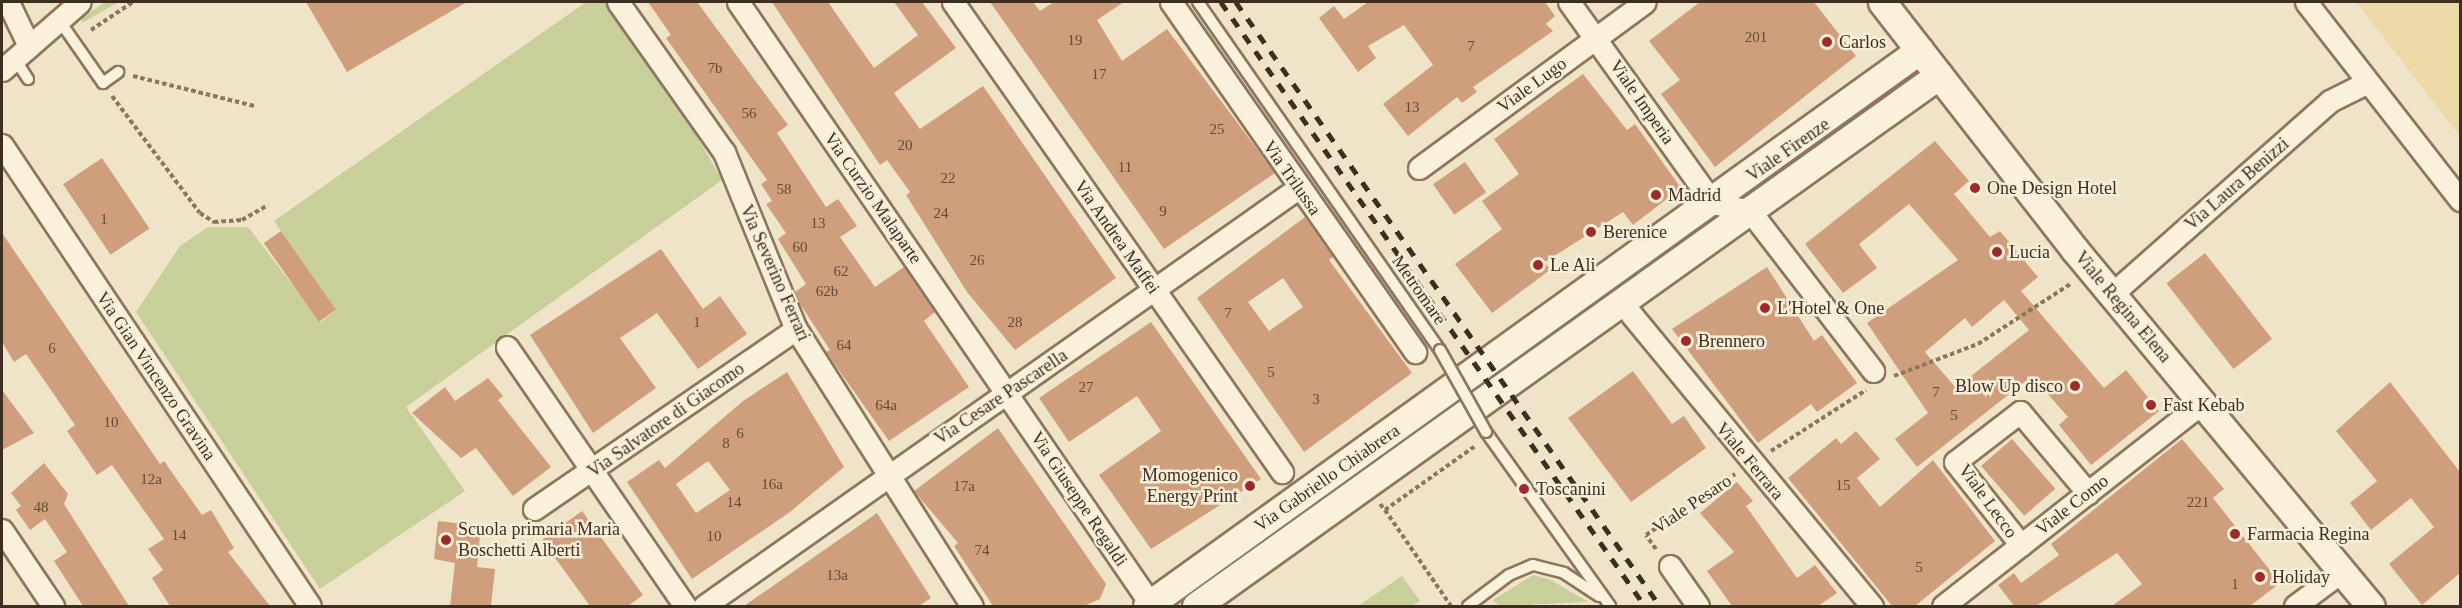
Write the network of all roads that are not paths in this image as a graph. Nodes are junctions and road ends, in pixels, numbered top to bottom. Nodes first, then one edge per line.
1 (8, 2) edge
2 (80, 2) edge
3 (618, 2) edge
4 (738, 2) edge
5 (953, 2) edge
6 (1172, 2) edge
7 (1198, 2) edge
8 (1569, 2) edge
9 (1645, 2) edge
10 (1882, 2) edge
11 (2306, 2) edge
12 (59, 20) junction
13 (1597, 39) junction
14 (1920, 50) junction
15 (15, 58) edge
16 (118, 72) road end
17 (1939, 75) junction
18 (28, 78) dead end
19 (2368, 82) junction
20 (2, 145) edge
21 (1419, 168) dead end
22 (1298, 188) junction
23 (2460, 200) edge
24 (1713, 203) junction
25 (1750, 211) junction
26 (1154, 290) junction
27 (2112, 294) junction
28 (1630, 314) dead end
29 (796, 329) junction
30 (507, 347) dead end
31 (1507, 350) joint
32 (1414, 352) dead end
33 (1523, 373) joint
34 (1875, 380) road end
35 (1008, 394) junction
36 (2202, 403) junction
37 (1282, 472) dead end
38 (887, 473) junction
39 (590, 474) junction
40 (2088, 493) junction
41 (534, 509) dead end
42 (2, 530) edge
43 (2021, 545) junction
44 (1670, 566) road end
45 (2342, 571) junction
46 (1609, 604) edge
47 (53, 606) edge
48 (310, 606) edge
49 (685, 606) edge
50 (704, 606) edge
51 (972, 606) edge
52 (1150, 606) edge
53 (1196, 606) edge
54 (1468, 606) edge
55 (1698, 606) edge
56 (1872, 606) edge
57 (1943, 606) edge
58 (2295, 606) edge
59 (2372, 606) edge

1 - 15 street
2 - 12 street
3 - 29 street, Via Severino Ferrari
4 - 35 street, Via Curzio Malaparte
5 - 26 street, Via Andrea Maffei
6 - 22 street, Via Trilussa
7 - 46 lane, Metromare, bridge
8 - 13 street, Viale Imperia
9 - 13 street, Viale Lugo
10 - 14 street, Viale Regina Elena
11 - 19 street
12 - 15 street
12 - 16 lane
13 - 21 street, Viale Lugo
13 - 24 street, Viale Imperia
14 - 17 street, Viale Regina Elena
14 - 24 street, Viale Firenze
15 - 18 lane
17 - 25 street, Viale Firenze
17 - 27 street, Viale Regina Elena
19 - 23 street
19 - 27 street, Via Laura Benizzi
20 - 48 street, Via Gian Vincenzo Gravina
22 - 26 street, Via Cesare Pascarella
22 - 32 street, Via Trilussa
24 - 25 street
24 - 31 street, Viale Firenze
25 - 33 street, Viale Firenze
25 - 34 street, Viale Firenze
26 - 35 street, Via Cesare Pascarella
26 - 37 street, Via Andrea Maffei
27 - 36 street, Viale Regina Elena
28 - 56 street, Viale Ferrara
29 - 38 street, Via Severino Ferrari
29 - 39 street, Via Salvatore di Giacomo
30 - 39 street
31 - 52 street, Via Gabriello Chiabrera
33 - 53 street, Via Gabriello Chiabrera
35 - 38 street, Via Cesare Pascarella
35 - 52 street, Via Giuseppe Regaldi
36 - 40 street, Viale Como
36 - 45 street, Viale Regina Elena
38 - 50 street, Via Cesare Pascarella
38 - 51 street, Via Severino Ferrari
39 - 41 street, Via Salvatore di Giacomo
39 - 49 street
40 - 43 street, Viale Como
40 - 43 street, Viale Lecco
42 - 47 street
43 - 57 street, Viale Como
44 - 55 street
45 - 58 street
45 - 59 street, Viale Regina Elena
46 - 54 lane, Metromare

